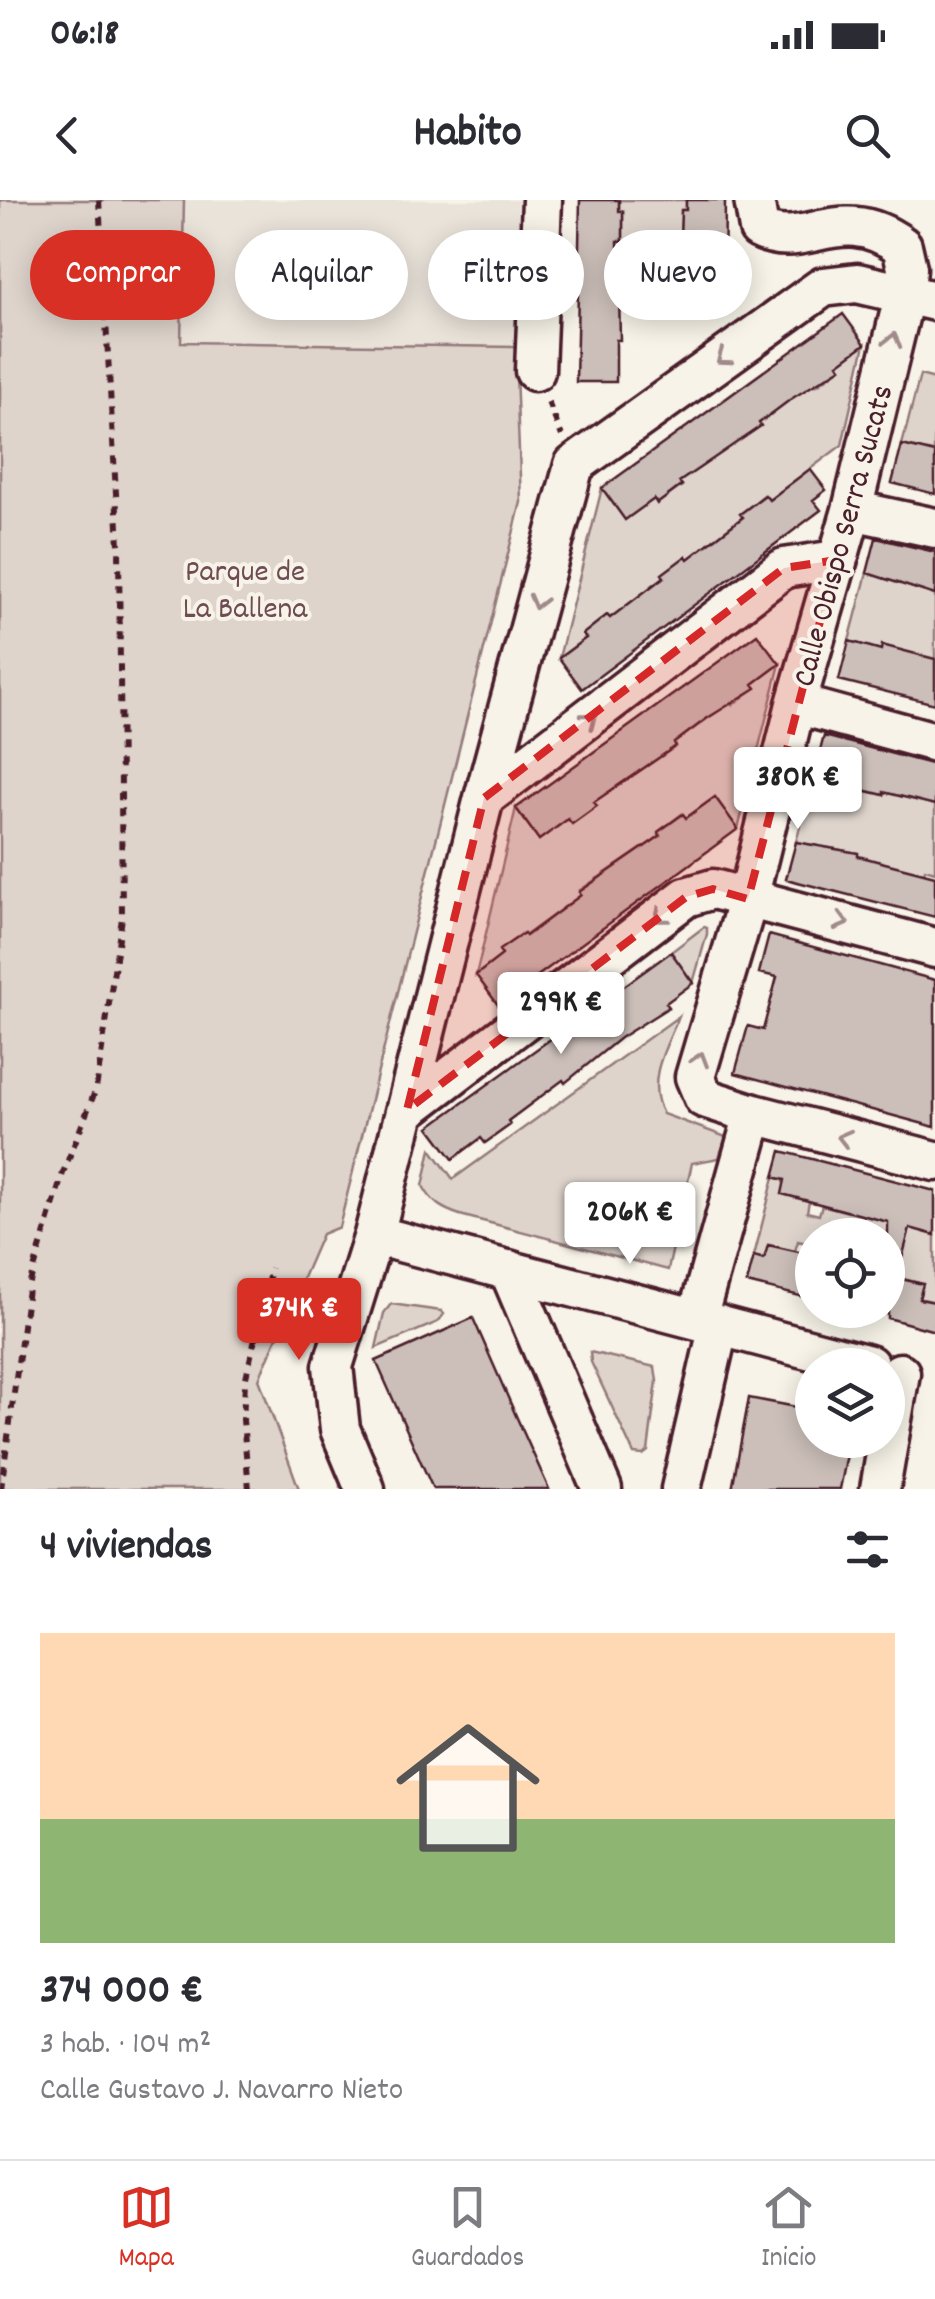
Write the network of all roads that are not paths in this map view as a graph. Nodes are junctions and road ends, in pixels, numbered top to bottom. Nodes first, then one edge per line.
1 (542, 200) edge
2 (754, 200) edge
3 (852, 213) edge
4 (920, 297) edge
5 (535, 371) road end
6 (852, 510) junction
7 (935, 528) edge
8 (836, 560) junction
9 (796, 704) junction
10 (503, 728) junction
11 (935, 742) edge
12 (529, 765) junction
13 (484, 798) junction
14 (748, 899) junction
15 (935, 948) edge
16 (406, 1110) junction
17 (754, 1114) junction
18 (935, 1161) edge
19 (374, 1234) junction
20 (509, 1270) junction
21 (708, 1322) junction
22 (805, 1348) edge
23 (885, 1458) edge
24 (365, 1489) edge
25 (602, 1489) edge
26 (681, 1489) edge
27 (880, 1489) edge

1 - 5 street
2 - 3 street
3 - 4 street, Calle Obispo Serra Sucats
6 -> 4 street, Calle Obispo Serra Sucats
4 -> 10 street
6 - 7 street
6 - 8 street, Calle Obispo Serra Sucats
8 - 9 street, Calle Obispo Serra Sucats
12 -> 8 street
9 - 11 street
9 - 14 street, Calle Obispo Serra Sucats
10 - 12 street
10 - 13 street
12 - 13 street
13 - 16 street
14 -> 15 street
14 -> 16 street
17 -> 14 street, Calle Obispo Serra Sucats
16 - 19 street
18 -> 17 street, Calle Obispo Serra Sucats
17 - 21 street
19 - 20 street
19 - 24 street
20 - 21 street
20 - 25 street
21 - 22 street
21 - 26 street
23 - 27 street

